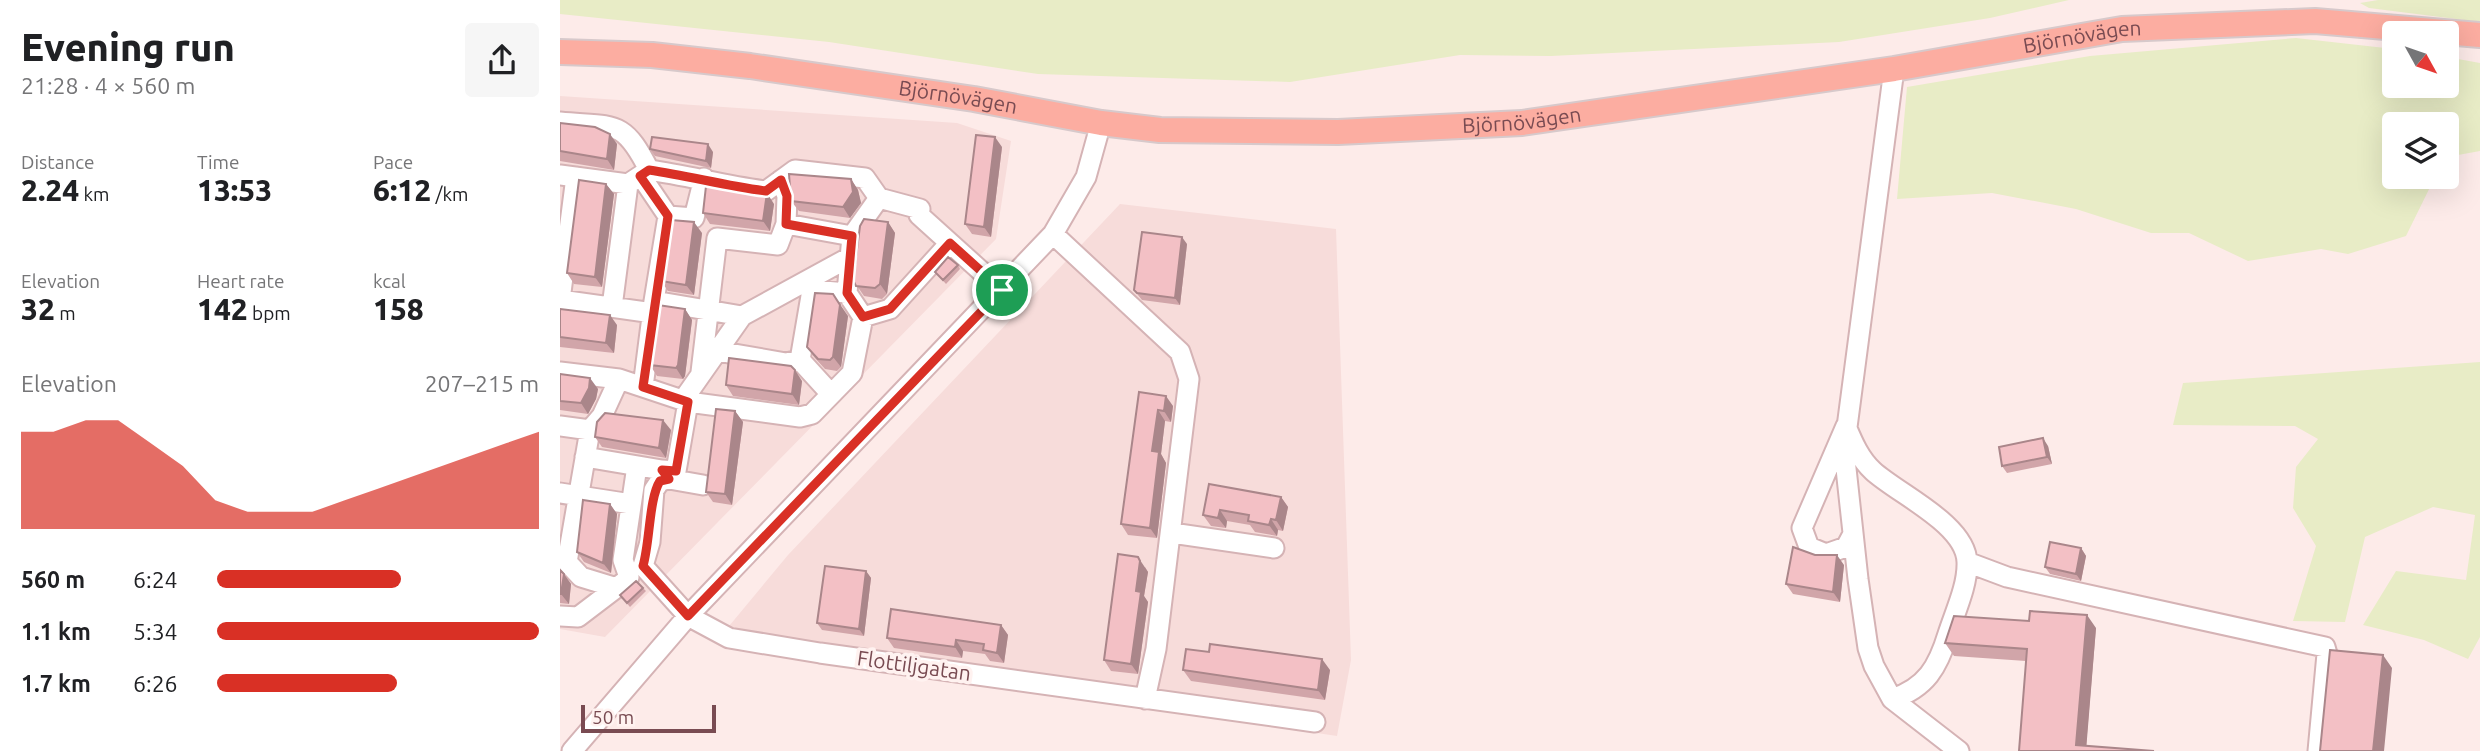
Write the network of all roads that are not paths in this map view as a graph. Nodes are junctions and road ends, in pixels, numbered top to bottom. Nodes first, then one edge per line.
1 (2480, 35) edge
2 (560, 52) edge
3 (1894, 69) junction
4 (560, 122) edge
5 (1101, 123) junction
6 (568, 176) edge
7 (639, 177) junction
8 (704, 178) junction
9 (781, 180) junction
10 (879, 198) junction
11 (668, 216) junction
12 (694, 218) junction
13 (786, 224) junction
14 (1053, 234) junction
15 (852, 236) junction
16 (717, 238) junction
17 (950, 243) junction
18 (850, 257) junction
19 (809, 285) junction
20 (1002, 290) junction
21 (847, 293) junction
22 (560, 300) edge
23 (612, 307) junction
24 (653, 307) junction
25 (708, 309) junction
26 (742, 316) junction
27 (863, 317) junction
28 (717, 351) junction
29 (800, 360) junction
30 (560, 372) edge
31 (701, 374) junction
32 (619, 379) junction
33 (643, 387) junction
34 (831, 394) junction
35 (685, 401) junction
36 (560, 426) edge
37 (1846, 426) junction
38 (590, 430) junction
39 (585, 457) junction
40 (637, 466) junction
41 (665, 474) junction
42 (703, 485) dead end
43 (569, 494) edge
44 (631, 504) junction
45 (1172, 533) junction
46 (1853, 534) junction
47 (1274, 548) dead end
48 (564, 561) edge
49 (1967, 562) junction
50 (630, 577) junction
51 (560, 616) edge
52 (688, 616) junction
53 (1145, 699) junction
54 (1892, 699) junction
55 (1315, 722) dead end
56 (572, 751) edge
57 (1959, 751) edge
58 (2318, 751) edge

1 - 3 main road, Björnövägen
2 - 5 main road, Björnövägen
3 - 5 main road, Björnövägen
3 - 37 street
4 - 7 street
5 - 14 street
6 - 7 street
6 - 22 street
7 - 8 street
7 - 11 street
7 - 23 street
8 - 9 street
8 - 12 street
9 - 10 street
9 - 13 street
10 - 15 street
10 - 17 street
11 - 12 street
11 - 24 street
12 - 16 street
13 - 15 street
13 - 16 street
14 - 20 street
14 - 45 street
15 - 18 street
16 - 25 street
17 - 20 street
17 - 27 street
18 - 19 street
18 - 21 street
19 - 21 street
19 - 26 street
19 - 29 street
20 - 52 street
21 - 27 street
22 - 23 street
23 - 24 street
24 - 25 street
24 - 33 street
25 - 26 street
25 - 31 street
26 - 28 street
27 - 34 street
28 - 29 street
28 - 31 street
29 - 34 street
30 - 32 street
31 - 35 street
32 - 33 street
32 - 38 street
33 - 35 street
34 - 35 street
35 - 41 street
36 - 38 street
37 - 46 street
37 - 46 street
37 - 49 street
38 - 39 street
39 - 40 street
39 - 43 street
40 - 41 street
40 - 44 street
41 - 42 street
41 - 50 street
43 - 44 street
43 - 48 street
44 - 50 street
45 - 47 street
45 - 53 street
46 - 54 street
48 - 50 street
49 - 54 street
49 - 58 street
50 - 51 street
50 - 52 street, Flottiljgatan
52 - 53 street, Flottiljgatan
52 - 56 street
53 - 55 street, Flottiljgatan
54 - 57 street

